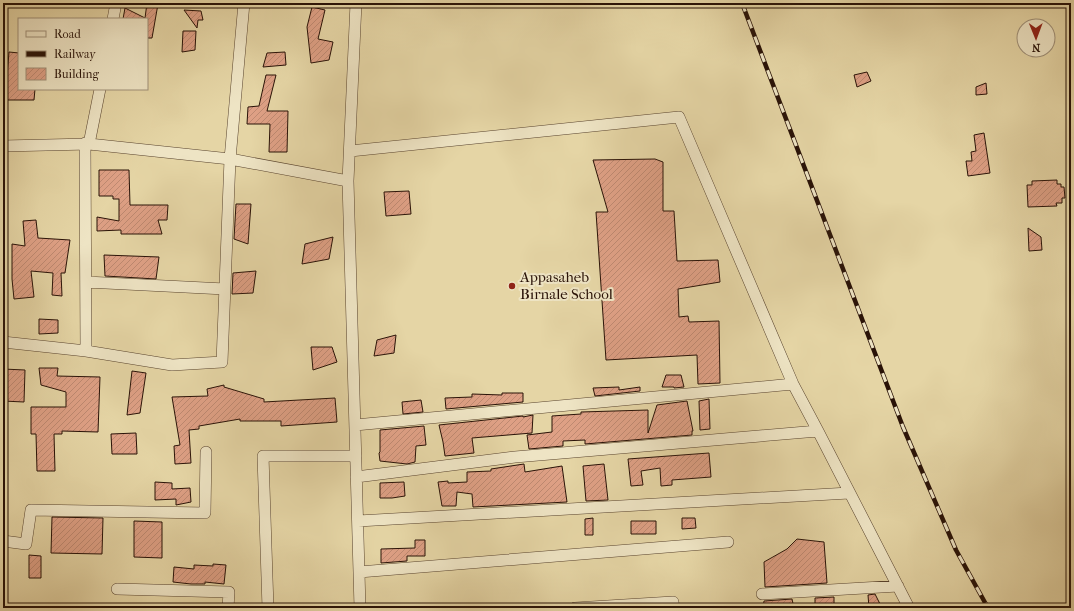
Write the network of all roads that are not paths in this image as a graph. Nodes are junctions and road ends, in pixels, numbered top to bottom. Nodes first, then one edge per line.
1 (116, 3) edge
2 (244, 3) edge
3 (356, 3) edge
4 (113, 18) edge
5 (100, 90) edge
6 (87, 144) junction
7 (3, 146) edge
8 (350, 151) junction
9 (230, 159) junction
10 (348, 181) junction
11 (86, 282) junction
12 (225, 289) junction
13 (3, 342) edge
14 (86, 351) junction
15 (793, 384) junction
16 (355, 424) junction
17 (818, 431) junction
18 (206, 452) dead end
19 (356, 456) junction
20 (356, 477) junction
21 (849, 492) junction
22 (358, 521) junction
23 (3, 541) edge
24 (728, 542) dead end
25 (359, 572) junction
26 (898, 586) junction
27 (117, 588) dead end
28 (762, 594) dead end
29 (228, 608) edge
30 (268, 608) edge
31 (360, 608) edge
32 (575, 608) edge
33 (674, 608) edge
34 (908, 608) edge

1 - 4 street
2 - 9 street
3 - 8 street
5 - 6 street
6 - 7 street
6 - 9 street
6 - 11 street
8 - 10 street
8 - 15 street
9 - 10 street
9 - 12 street
10 - 16 street
11 - 12 street
11 - 14 street
12 - 14 street
13 - 14 street
15 - 16 street
15 - 17 street
16 - 19 street
17 - 20 street
17 - 21 street
18 - 23 street
19 - 20 street
19 - 30 street
20 - 22 street
21 - 22 street
21 - 26 street
22 - 25 street
24 - 25 street
25 - 31 street
26 - 28 street
26 - 34 street
27 - 29 street
32 - 33 street

